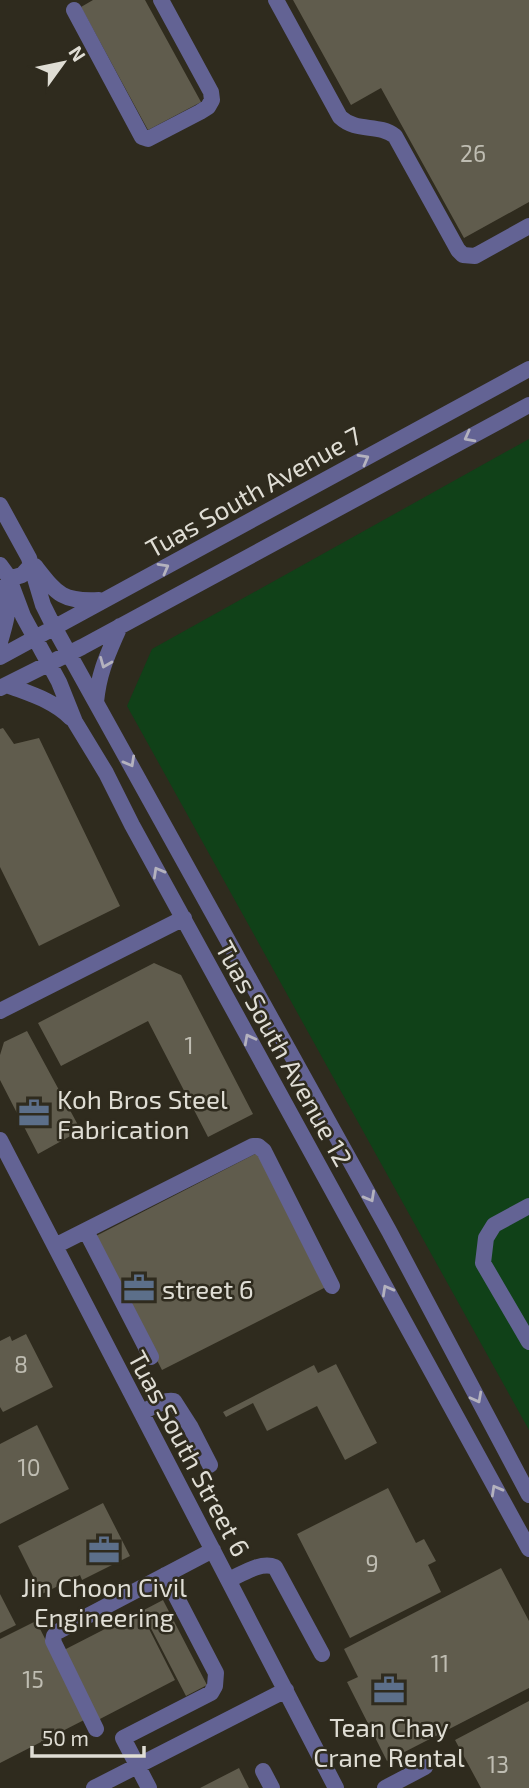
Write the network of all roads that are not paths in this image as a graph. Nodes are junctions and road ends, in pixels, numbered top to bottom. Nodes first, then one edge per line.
1 (161, 0) edge
2 (276, 0) edge
3 (74, 10) dead end
4 (529, 226) edge
5 (529, 369) edge
6 (529, 405) edge
7 (0, 505) edge
8 (30, 562) junction
9 (3, 572) edge
10 (104, 600) junction
11 (120, 626) junction
12 (54, 627) junction
13 (35, 638) junction
14 (0, 642) edge
15 (69, 653) junction
16 (0, 657) edge
17 (50, 663) junction
18 (4, 687) edge
19 (96, 702) junction
20 (75, 722) junction
21 (184, 918) junction
22 (0, 1011) edge
23 (0, 1140) edge
24 (15, 1169) junction
25 (0, 1178) edge
26 (529, 1206) edge
27 (86, 1231) junction
28 (55, 1246) junction
29 (332, 1286) dead end
30 (524, 1321) edge
31 (529, 1342) edge
32 (151, 1357) dead end
33 (142, 1412) junction
34 (210, 1465) dead end
35 (529, 1495) edge
36 (529, 1549) edge
37 (213, 1550) junction
38 (165, 1575) junction
39 (229, 1580) junction
40 (322, 1654) dead end
41 (286, 1690) junction
42 (96, 1729) dead end
43 (137, 1766) junction
44 (425, 1767) dead end
45 (262, 1771) dead end
46 (329, 1785) edge
47 (94, 1788) edge
48 (149, 1788) edge
49 (272, 1788) edge
50 (384, 1788) edge

1 - 3 street
2 - 4 street
10 -> 5 street, Tuas South Avenue 7
6 -> 11 street, Tuas South Avenue 7
7 - 8 street, Tuas South Avenue 12
8 - 9 street
8 - 10 street
8 - 12 street, Tuas South Avenue 12
9 - 13 street, Tuas South Avenue 12
9 - 14 street
10 - 12 street, Tuas South Avenue 7
11 - 15 street, Tuas South Avenue 7
11 -> 19 street
12 - 13 street, Tuas South Avenue 7
12 - 15 street, Tuas South Avenue 12
13 - 16 street, Tuas South Avenue 7
13 - 17 street, Tuas South Avenue 12
15 - 17 street, Tuas South Avenue 7
15 - 19 street, Tuas South Avenue 12
17 - 18 street, Tuas South Avenue 7
17 - 20 street, Tuas South Avenue 12
18 - 20 street
19 -> 35 street, Tuas South Avenue 12
21 -> 20 street, Tuas South Avenue 12
21 - 22 street
36 -> 21 street, Tuas South Avenue 12
23 - 24 street, Tuas South Street 6
24 - 25 street
24 - 28 street, Tuas South Street 6
26 - 30 street
27 - 28 street
27 - 29 street
27 - 32 street
28 - 33 street, Tuas South Street 6
30 - 31 street
33 - 34 street
33 - 37 street, Tuas South Street 6
37 - 38 street
37 - 39 street, Tuas South Street 6
38 - 42 street
38 - 43 street
39 - 40 street
39 - 41 street, Tuas South Street 6
41 - 43 street
41 - 46 street, Tuas South Street 6
43 - 47 street
43 - 48 street
44 - 50 street
45 - 49 street

